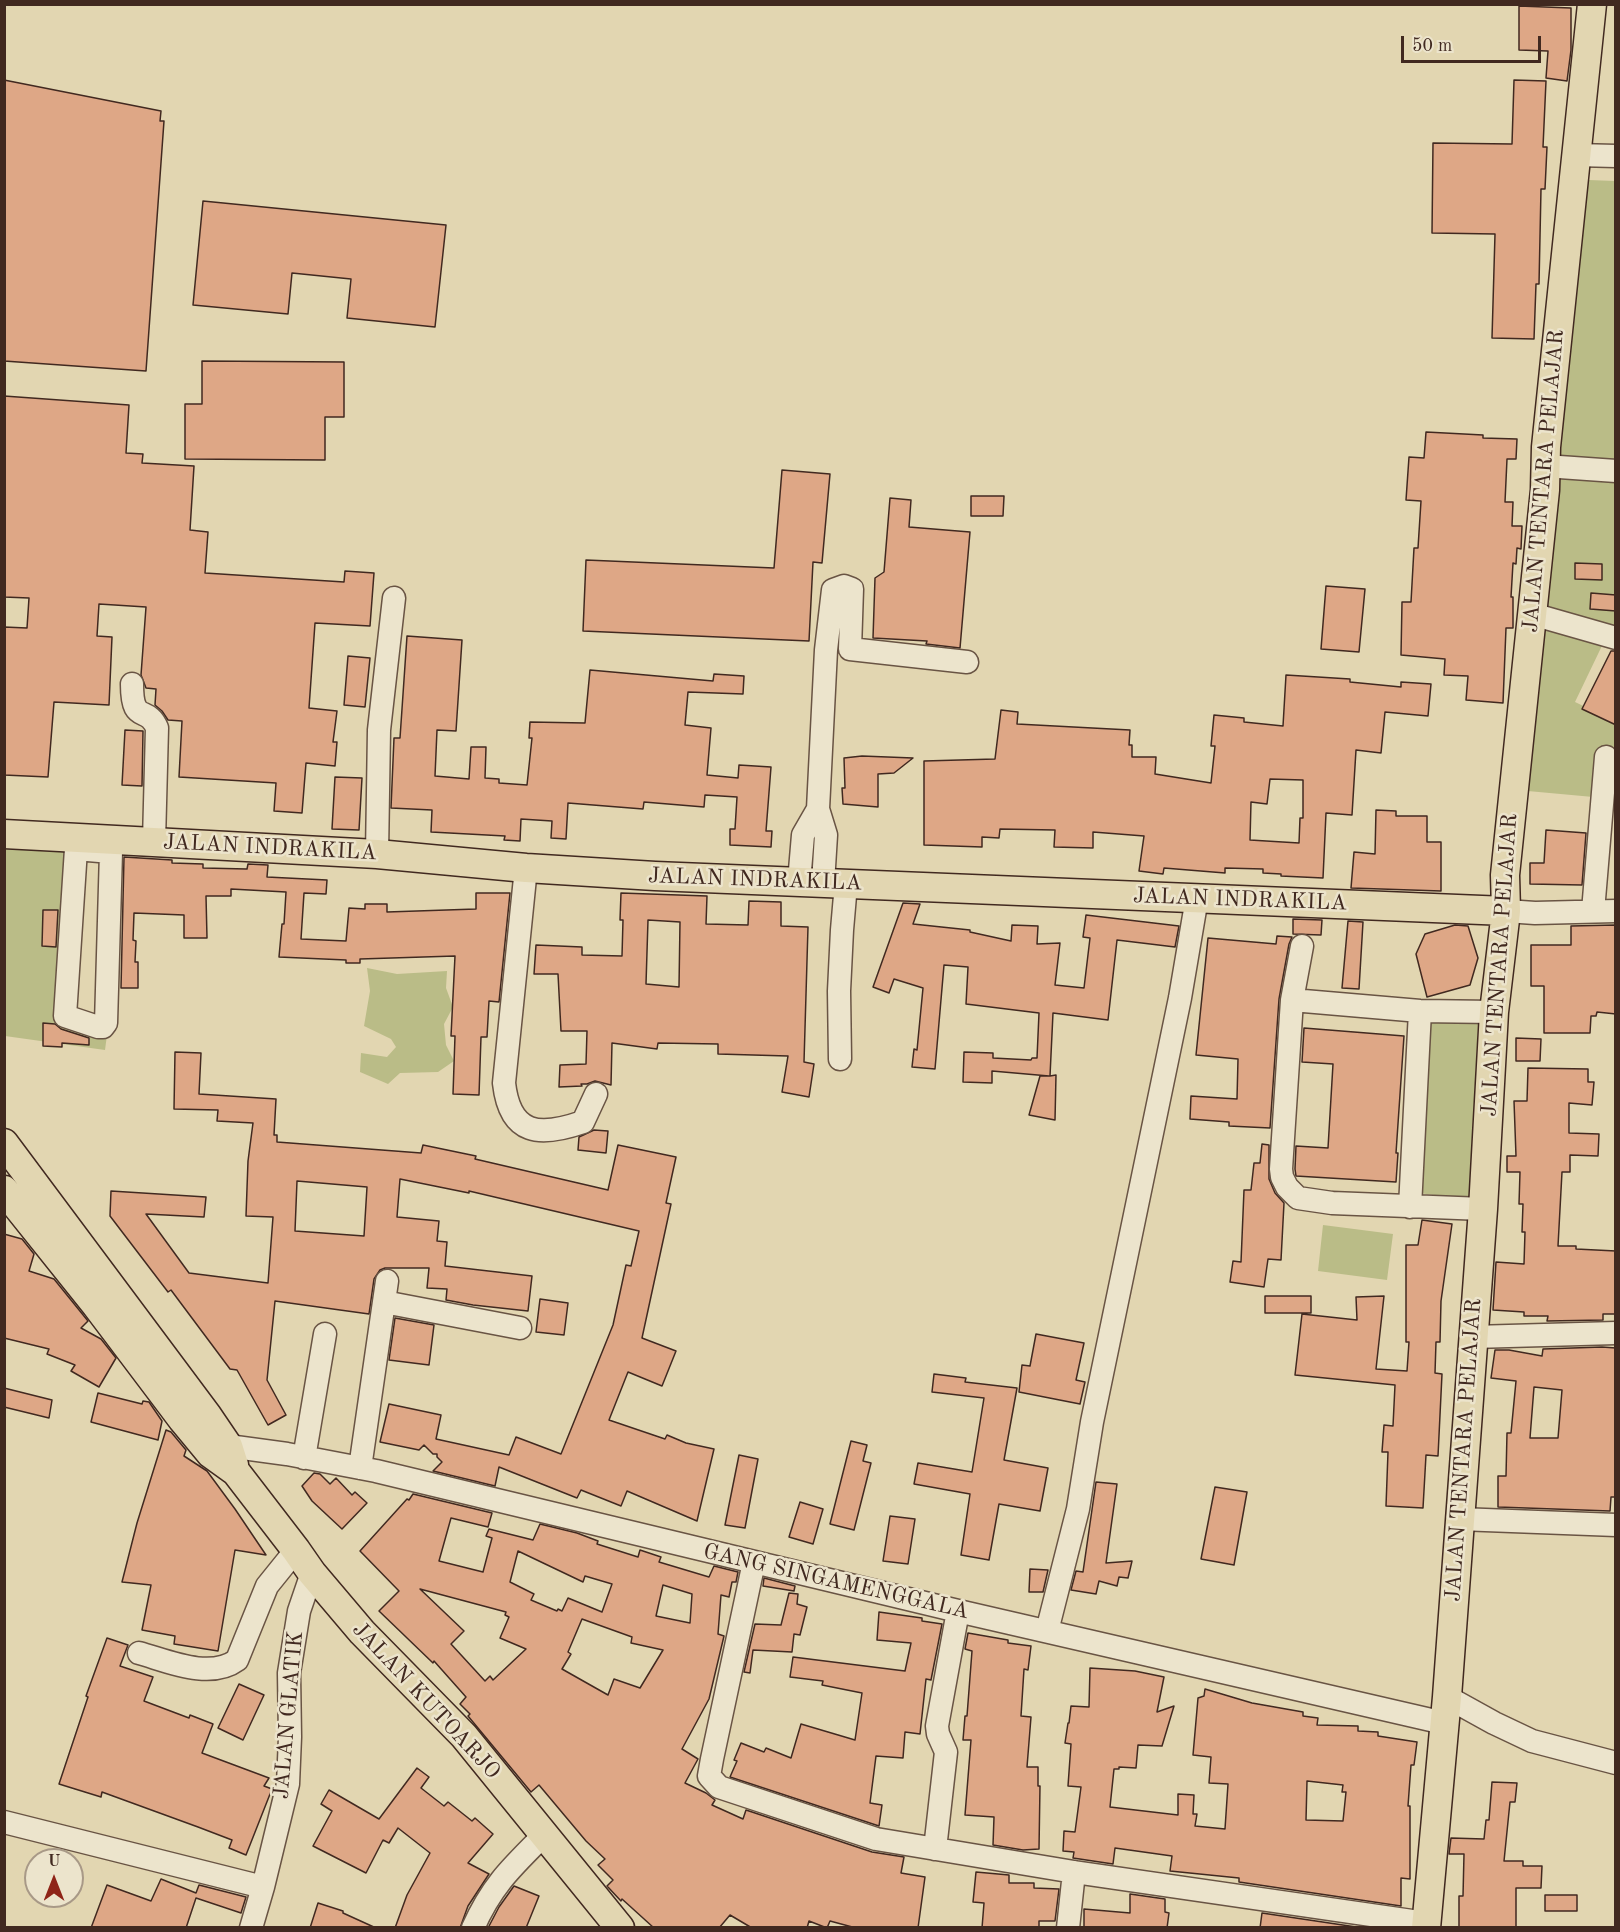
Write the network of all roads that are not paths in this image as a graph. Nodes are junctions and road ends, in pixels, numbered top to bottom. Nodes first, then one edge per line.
1 (1592, 4) edge
2 (1576, 155) junction
3 (1616, 156) edge
4 (1545, 466) junction
5 (1616, 471) edge
6 (394, 598) dead end
7 (1532, 614) junction
8 (1616, 638) edge
9 (850, 649) junction
10 (826, 650) junction
11 (967, 662) dead end
12 (132, 684) dead end
13 (1606, 757) dead end
14 (4, 834) edge
15 (154, 841) junction
16 (94, 844) junction
17 (377, 854) junction
18 (526, 868) junction
19 (823, 883) junction
20 (1197, 898) junction
21 (1506, 911) junction
22 (1604, 911) edge
23 (1302, 946) dead end
24 (1292, 1000) junction
25 (1420, 1011) junction
26 (1494, 1012) junction
27 (840, 1059) dead end
28 (596, 1094) dead end
29 (4, 1143) edge
30 (4, 1190) edge
31 (1410, 1207) junction
32 (1483, 1209) junction
33 (520, 1328) dead end
34 (325, 1334) dead end
35 (1616, 1334) edge
36 (1473, 1337) junction
37 (225, 1458) junction
38 (304, 1458) junction
39 (360, 1468) junction
40 (1459, 1519) junction
41 (1616, 1525) edge
42 (304, 1562) junction
43 (754, 1562) junction
44 (958, 1611) junction
45 (1049, 1619) junction
46 (139, 1653) dead end
47 (1446, 1710) junction
48 (1616, 1763) edge
49 (4, 1822) edge
50 (544, 1835) junction
51 (935, 1849) junction
52 (1074, 1872) junction
53 (263, 1887) junction
54 (1426, 1925) edge
55 (251, 1928) edge
56 (473, 1928) edge
57 (620, 1928) edge
58 (1068, 1928) edge

1 - 2 main road, JALAN TENTARA PELAJAR
2 - 3 street
2 - 4 main road, JALAN TENTARA PELAJAR
4 - 5 street
4 - 7 main road, JALAN TENTARA PELAJAR
6 - 17 street
7 - 8 street
7 - 21 main road, JALAN TENTARA PELAJAR
9 - 10 street
9 - 10 street
9 - 11 street
10 - 19 street
12 - 15 street
13 - 22 street
14 - 16 main road, JALAN INDRAKILA
15 - 16 main road, JALAN INDRAKILA
15 - 17 main road, JALAN INDRAKILA
16 - 16 street
17 - 18 main road, JALAN INDRAKILA
18 - 19 main road, JALAN INDRAKILA
18 - 28 street
19 - 20 main road, JALAN INDRAKILA
19 - 27 street
20 - 21 main road, JALAN INDRAKILA
20 - 45 street
21 - 22 street
21 - 26 main road, JALAN TENTARA PELAJAR
23 - 24 street
24 - 25 street
24 - 31 street
25 - 26 street
25 - 31 street
26 - 32 main road, JALAN TENTARA PELAJAR
29 - 37 main road
30 - 37 main road
31 - 32 street
32 - 36 main road, JALAN TENTARA PELAJAR
33 - 39 street
34 - 38 street
35 - 36 street
36 - 40 main road, JALAN TENTARA PELAJAR
37 - 38 street, GANG SINGAMENGGALA
37 - 42 main road, JALAN KUTOARJO
38 - 39 street, GANG SINGAMENGGALA
39 - 43 street, GANG SINGAMENGGALA
40 - 41 street
40 - 47 main road, JALAN TENTARA PELAJAR
42 - 46 street
42 - 50 main road, JALAN KUTOARJO
42 - 53 street, JALAN GLATIK
43 - 44 street, GANG SINGAMENGGALA
43 - 51 street
44 - 45 street, GANG SINGAMENGGALA
44 - 51 street
45 - 47 street, GANG SINGAMENGGALA
47 - 48 street, GANG SINGAMENGGALA
47 - 54 main road, JALAN TENTARA PELAJAR
49 - 53 street
50 - 56 street
50 - 57 main road, JALAN KUTOARJO
51 - 52 street
52 - 54 street
52 - 58 street
53 - 55 street, JALAN GLATIK

